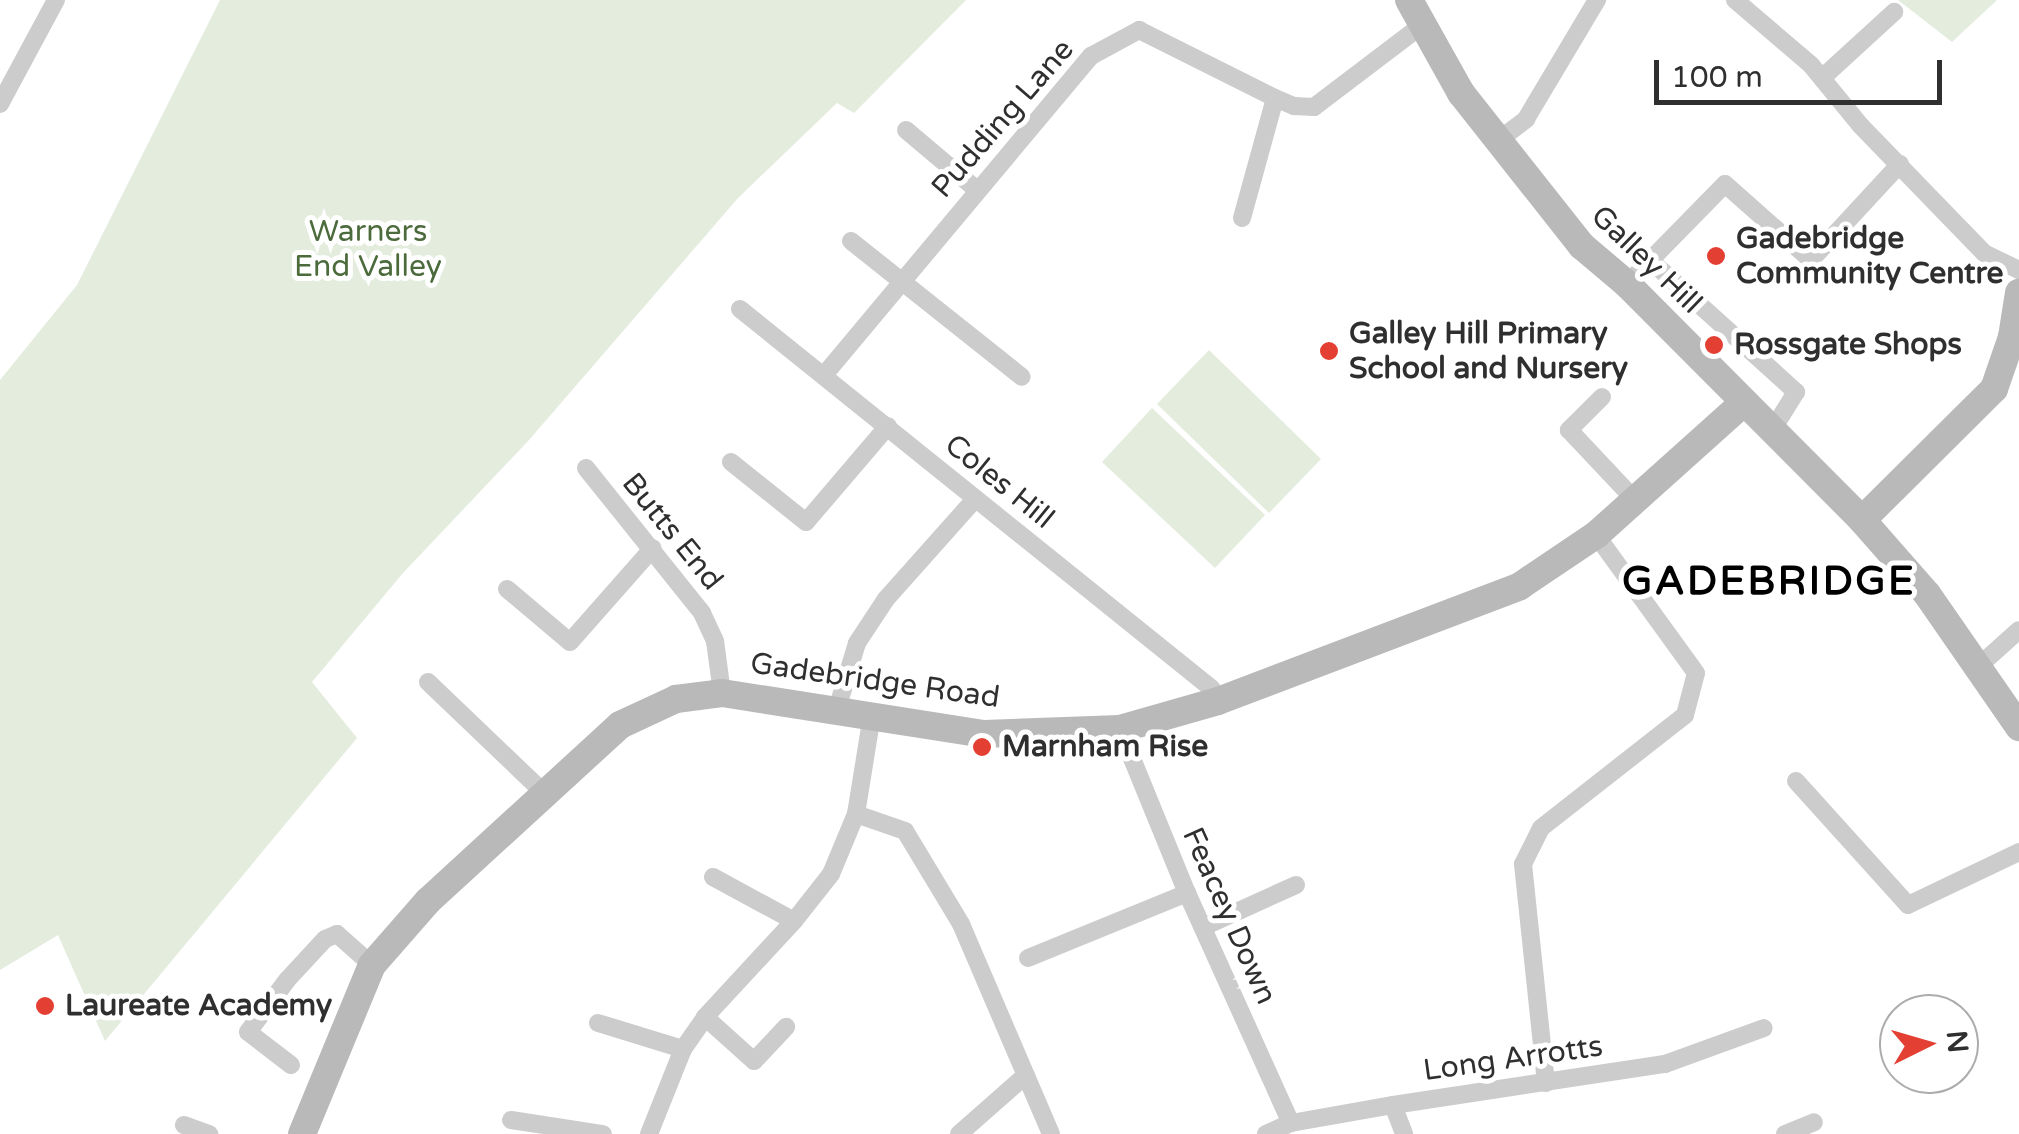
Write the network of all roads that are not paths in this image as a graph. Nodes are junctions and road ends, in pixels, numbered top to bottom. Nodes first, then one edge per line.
1 (56, 0) edge
2 (1597, 0) edge
3 (1735, 0) edge
4 (1415, 12) edge
5 (1894, 12) dead end
6 (1822, 78) junction
7 (1275, 98) junction
8 (0, 104) edge
9 (906, 130) dead end
10 (1496, 142) junction
11 (1900, 164) junction
12 (976, 189) junction
13 (1242, 218) dead end
14 (850, 241) dead end
15 (1650, 260) junction
16 (2019, 270) edge
17 (901, 280) junction
18 (1628, 284) junction
19 (2019, 292) edge
20 (740, 309) dead end
21 (825, 374) junction
22 (1022, 377) dead end
23 (1602, 397) dead end
24 (1744, 402) junction
25 (888, 426) junction
26 (1773, 430) junction
27 (731, 462) dead end
28 (586, 468) dead end
29 (974, 499) junction
30 (1636, 501) junction
31 (1862, 520) junction
32 (1596, 536) junction
33 (653, 548) junction
34 (507, 588) dead end
35 (2019, 630) edge
36 (1980, 665) junction
37 (428, 682) dead end
38 (722, 692) junction
39 (1218, 702) junction
40 (837, 709) junction
41 (872, 714) junction
42 (2019, 727) edge
43 (1120, 729) junction
44 (1796, 780) dead end
45 (544, 794) junction
46 (856, 814) junction
47 (2019, 852) edge
48 (712, 877) dead end
49 (1296, 885) dead end
50 (1187, 894) junction
51 (794, 922) junction
52 (1202, 927) junction
53 (1028, 958) dead end
54 (372, 965) junction
55 (705, 1018) junction
56 (598, 1023) dead end
57 (786, 1027) dead end
58 (1764, 1028) dead end
59 (684, 1049) junction
60 (291, 1065) dead end
61 (1026, 1075) junction
62 (1546, 1083) junction
63 (1393, 1105) junction
64 (511, 1120) dead end
65 (1814, 1122) dead end
66 (1292, 1123) junction
67 (184, 1125) dead end
68 (209, 1134) edge
69 (302, 1134) edge
70 (603, 1134) edge
71 (649, 1134) edge
72 (959, 1134) edge
73 (1051, 1134) edge
74 (1266, 1134) edge
75 (1404, 1134) edge
76 (1785, 1134) edge

1 - 8 street
2 - 10 street
3 - 6 street
4 - 7 street, Pudding Lane
4 - 10 street, Galley Hill
5 - 6 street
6 - 11 street
7 - 12 street, Pudding Lane
7 - 13 street
9 - 12 street
10 - 18 street, Galley Hill
11 - 15 street
11 - 16 street
12 - 17 street, Pudding Lane
14 - 17 street
15 - 18 street
15 - 26 street
17 - 21 street, Pudding Lane
17 - 22 street
18 - 24 street, Galley Hill
19 - 31 street
20 - 21 street, Coles Hill
21 - 25 street, Coles Hill
23 - 30 street
24 - 26 street, Galley Hill
24 - 30 street, Gadebridge Road
25 - 27 street
25 - 29 street, Coles Hill
26 - 31 street, Galley Hill
28 - 33 street, Butts End
29 - 39 street, Coles Hill
29 - 40 street
30 - 32 street, Gadebridge Road
31 - 36 street, Galley Hill
32 - 39 street, Gadebridge Road
32 - 62 street
33 - 34 street
33 - 38 street, Butts End
35 - 36 street
36 - 42 street, Galley Hill
37 - 45 street
38 - 40 street, Gadebridge Road
38 - 45 street, Gadebridge Road
39 - 43 street, Gadebridge Road
40 - 41 street, Gadebridge Road
41 - 43 street, Gadebridge Road
41 - 46 street
43 - 50 street, Feacey Down
44 - 47 street
45 - 54 street, Gadebridge Road
46 - 51 street
46 - 61 street
48 - 51 street
49 - 52 street
50 - 52 street, Feacey Down
50 - 53 street
51 - 55 street
52 - 66 street, Feacey Down
54 - 60 street
54 - 69 street, Gadebridge Road
55 - 57 street
55 - 59 street
56 - 59 street
58 - 62 street, Long Arrotts
59 - 71 street
61 - 72 street
61 - 73 street
62 - 63 street, Long Arrotts
63 - 66 street, Long Arrotts
63 - 75 street
64 - 70 street
65 - 76 street
66 - 74 street, Long Arrotts
67 - 68 street

